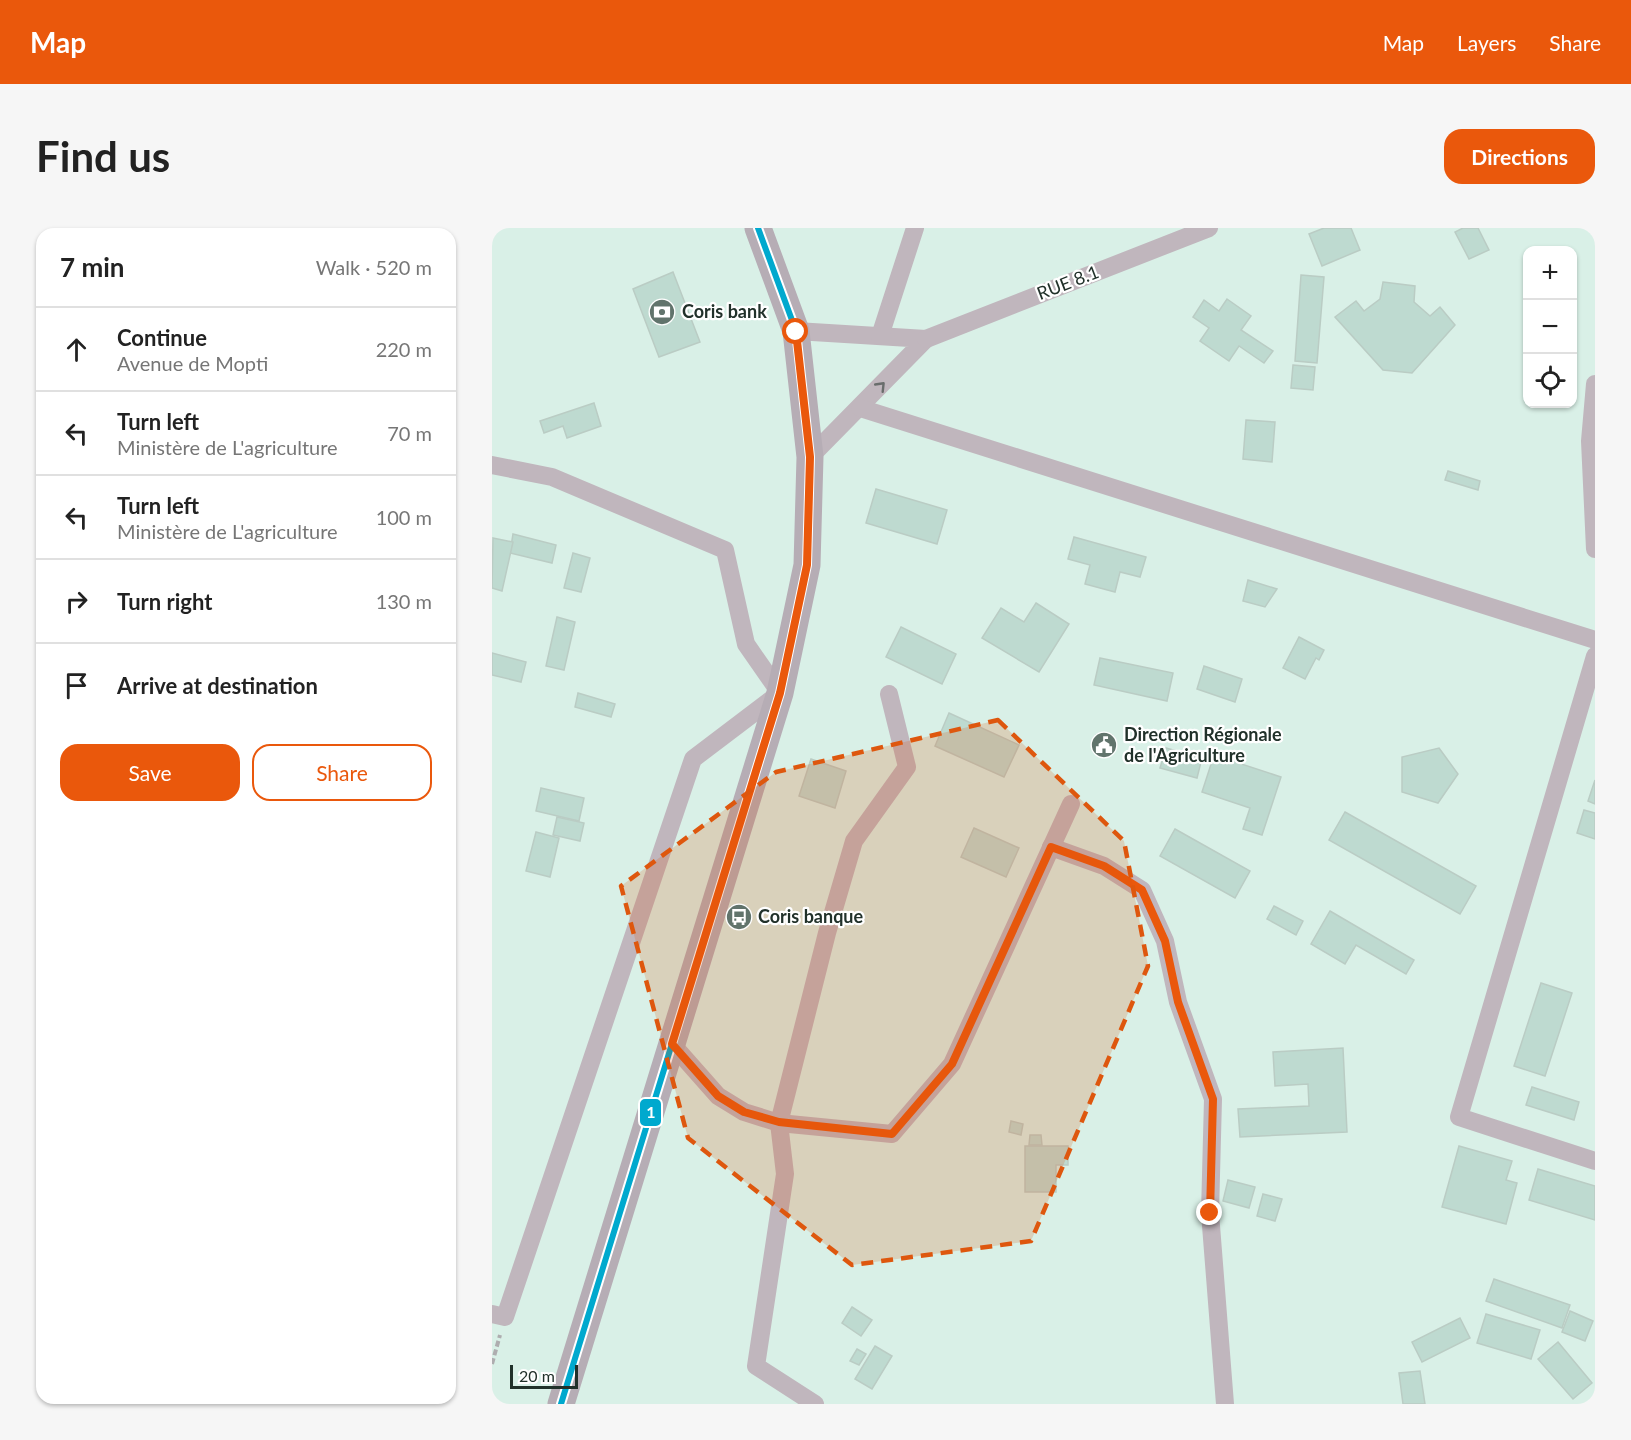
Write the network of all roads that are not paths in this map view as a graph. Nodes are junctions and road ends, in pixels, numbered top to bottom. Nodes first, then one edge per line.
1 (759, 228) edge
2 (915, 228) edge
3 (1209, 228) edge
4 (796, 332) junction
5 (880, 336) junction
6 (927, 339) junction
7 (1595, 384) edge
8 (860, 408) junction
9 (810, 457) junction
10 (492, 465) edge
11 (1595, 549) edge
12 (1595, 640) edge
13 (1595, 656) edge
14 (780, 693) junction
15 (889, 694) dead end
16 (1071, 804) dead end
17 (1051, 847) junction
18 (672, 1044) junction
19 (779, 1122) junction
20 (1595, 1161) edge
21 (499, 1315) edge
22 (561, 1404) edge
23 (815, 1404) edge
24 (1225, 1404) edge

1 - 4 main road
2 - 5 street
3 - 6 street, RUE 8.1
4 - 5 street, RUE 8.1
4 - 9 main road
5 - 6 street, RUE 8.1
8 -> 6 street, RUE 8.1
7 - 11 street
8 - 9 street, RUE 8.1
8 - 12 street
9 - 14 main road
10 - 14 street
13 - 20 street
14 - 18 main road
14 - 21 street
15 - 19 street
16 - 17 street
17 - 19 street
17 - 24 street
18 - 19 street
18 - 22 main road
19 - 23 street

